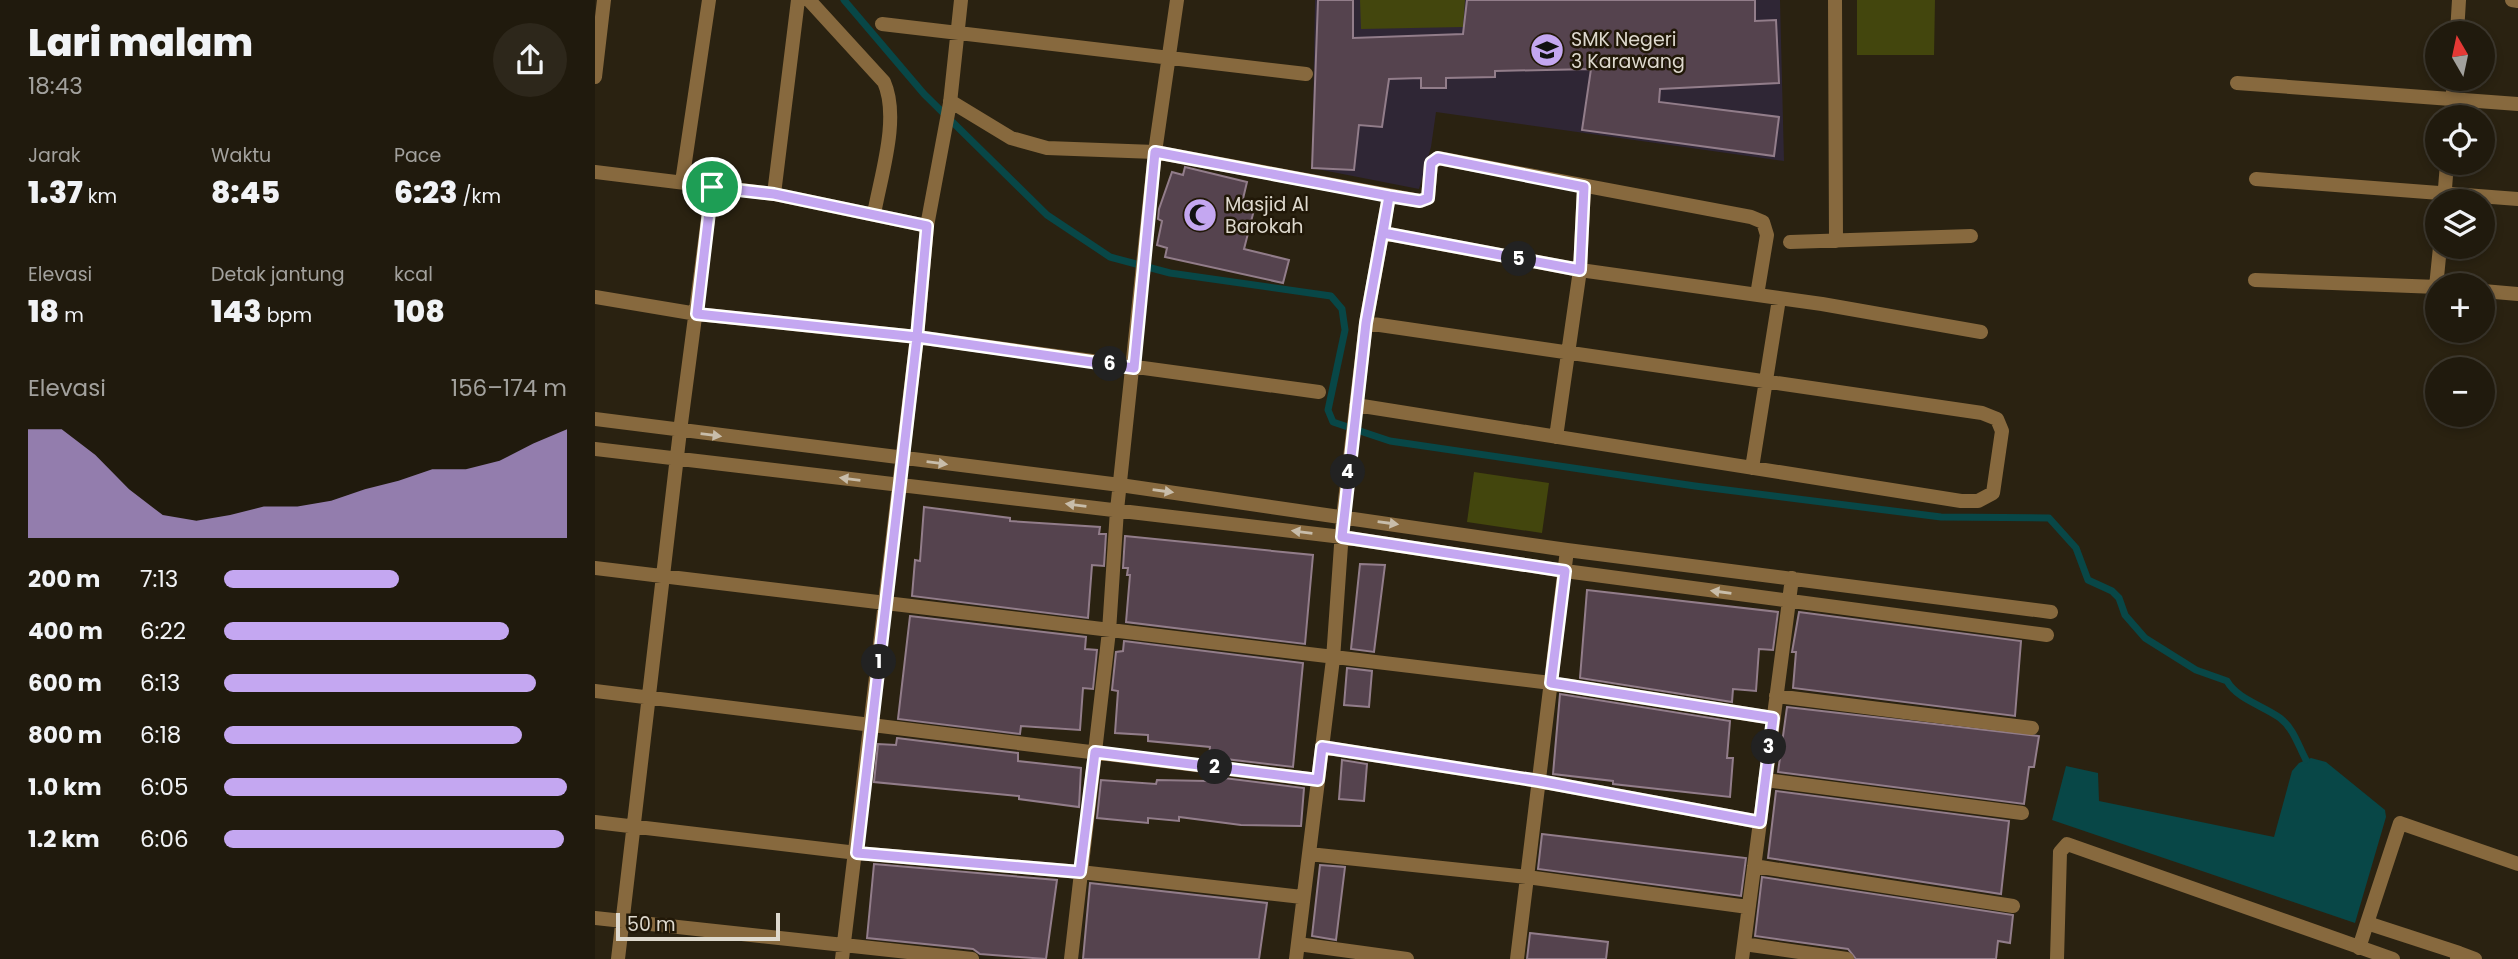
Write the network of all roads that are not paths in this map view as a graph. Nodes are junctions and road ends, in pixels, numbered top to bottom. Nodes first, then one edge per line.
1 (604, 0) edge
2 (709, 0) edge
3 (798, 0) edge
4 (809, 0) edge
5 (961, 0) edge
6 (1177, 0) edge
7 (1835, 0) edge
8 (2459, 0) edge
9 (2512, 0) edge
10 (2518, 1) edge
11 (2458, 21) edge
12 (881, 24) dead end
13 (958, 35) junction
14 (1169, 58) junction
15 (1306, 74) dead end
16 (595, 77) edge
17 (2237, 83) dead end
18 (2453, 91) edge
19 (2453, 99) junction
20 (950, 102) junction
21 (2518, 104) edge
22 (2452, 105) edge
23 (1155, 152) junction
24 (595, 172) edge
25 (2256, 179) dead end
26 (683, 182) junction
27 (712, 187) junction
28 (1584, 187) junction
29 (774, 194) junction
30 (1389, 196) junction
31 (2425, 196) edge
32 (2495, 199) edge
33 (2518, 199) edge
34 (874, 214) junction
35 (927, 226) junction
36 (1383, 233) junction
37 (1971, 236) dead end
38 (1836, 240) junction
39 (1790, 242) dead end
40 (1580, 270) junction
41 (2255, 279) dead end
42 (2425, 286) edge
43 (2495, 292) edge
44 (2518, 294) edge
45 (1757, 295) junction
46 (595, 298) edge
47 (1779, 299) junction
48 (697, 314) junction
49 (1366, 323) junction
50 (1980, 332) dead end
51 (917, 337) junction
52 (1569, 354) junction
53 (1134, 368) junction
54 (1763, 382) junction
55 (1319, 392) dead end
56 (1356, 410) junction
57 (595, 419) edge
58 (680, 431) junction
59 (1556, 437) junction
60 (595, 449) edge
61 (677, 459) junction
62 (902, 459) junction
63 (1752, 468) junction
64 (899, 485) junction
65 (1120, 485) junction
66 (1117, 510) junction
67 (1343, 517) junction
68 (1342, 537) junction
69 (1567, 550) junction
70 (595, 568) edge
71 (1565, 571) junction
72 (663, 577) junction
73 (1792, 578) junction
74 (1789, 601) junction
75 (886, 604) junction
76 (2051, 612) dead end
77 (1109, 631) junction
78 (2047, 635) dead end
79 (1333, 659) junction
80 (1551, 683) junction
81 (595, 691) edge
82 (1776, 696) junction
83 (649, 698) junction
84 (1773, 718) junction
85 (871, 725) junction
86 (2032, 728) dead end
87 (1322, 747) junction
88 (1095, 752) junction
89 (1318, 780) junction
90 (1765, 780) junction
91 (1539, 781) junction
92 (2022, 813) dead end
93 (595, 822) edge
94 (1760, 822) junction
95 (634, 826) junction
96 (857, 853) junction
97 (1309, 854) junction
98 (2518, 864) edge
99 (1754, 866) junction
100 (1080, 872) junction
101 (1527, 877) junction
102 (1302, 897) junction
103 (2013, 906) dead end
104 (1748, 908) junction
105 (595, 918) edge
106 (623, 921) junction
107 (2367, 923) junction
108 (1744, 944) junction
109 (2359, 948) junction
110 (1297, 951) edge
111 (843, 952) edge
112 (2458, 956) edge
113 (2060, 958) edge
114 (618, 959) edge
115 (972, 959) edge
116 (1071, 959) edge
117 (1407, 959) edge
118 (1517, 959) edge
119 (1742, 959) edge
120 (1847, 959) edge
121 (2393, 959) edge
122 (2475, 959) edge

1 - 16 street
2 - 26 street
3 - 29 street
4 - 34 street
5 - 13 street
6 - 14 street
7 - 38 street
8 - 11 street
9 - 10 street
12 - 13 street
13 - 14 street
13 - 20 street
14 - 15 street
14 - 23 street
17 - 19 street
18 - 19 street
19 - 21 street
19 - 22 street
20 - 23 street
20 - 35 street
23 - 30 street
23 - 53 street
24 - 26 street
25 - 31 street
26 - 27 street
27 - 29 street
27 - 48 street
28 - 30 street
28 - 40 street
28 - 45 street
29 - 34 street
30 - 36 street
32 - 33 street
34 - 35 street
35 - 51 street
36 - 40 street
36 - 49 street
37 - 38 street
38 - 39 street
40 - 45 street
40 - 52 street
41 - 42 street
43 - 44 street
45 - 47 street
46 - 48 street
47 - 50 street
47 - 54 street
48 - 51 street
48 - 58 street
49 - 52 street
49 - 56 street
51 - 53 street
51 - 62 street
52 - 54 street
52 - 59 street
53 - 55 street
53 - 65 street
54 - 63 street
54 - 63 street
56 - 59 street
56 - 67 street
57 - 58 street
58 - 61 street
58 -> 62 street
59 - 63 street
60 - 61 street
64 -> 61 street
61 - 72 street
62 - 64 street
62 -> 65 street
66 -> 64 street
64 - 75 street
65 - 66 street
65 -> 67 street
68 -> 66 street
66 - 77 street
67 - 68 street
67 -> 69 street
68 - 71 street
68 - 79 street
69 - 71 street
69 - 73 street
70 - 72 street
74 -> 71 street
71 - 80 street
72 - 75 street
72 - 83 street
73 - 74 street
73 - 76 street
74 - 78 street
74 - 82 street
75 - 77 street
75 - 85 street
77 - 79 street
77 - 88 street
79 - 80 street
79 - 87 street
80 - 84 street
80 - 91 street
81 - 83 street
82 - 84 street
82 - 86 street
83 - 85 street
83 - 95 street
84 - 90 street
85 - 88 street
85 - 96 street
87 - 89 street
87 - 91 street
88 - 89 street
88 - 100 street
89 - 97 street
90 - 92 street
90 - 94 street
91 - 94 street
91 - 101 street
93 - 95 street
94 - 99 street
95 - 96 street
95 - 106 street
96 - 100 street
96 - 111 street
97 - 101 street
97 - 102 street
98 - 107 street
99 - 103 street
99 - 104 street
100 - 102 street
100 - 116 street
101 - 104 street
101 - 118 street
102 - 110 street
104 - 108 street
105 - 106 street
106 - 111 street
106 - 114 street
107 - 109 street
107 - 112 street
108 - 119 street
108 - 120 street
109 - 113 street
109 - 121 street
110 - 117 street
111 - 115 street
112 - 122 street

